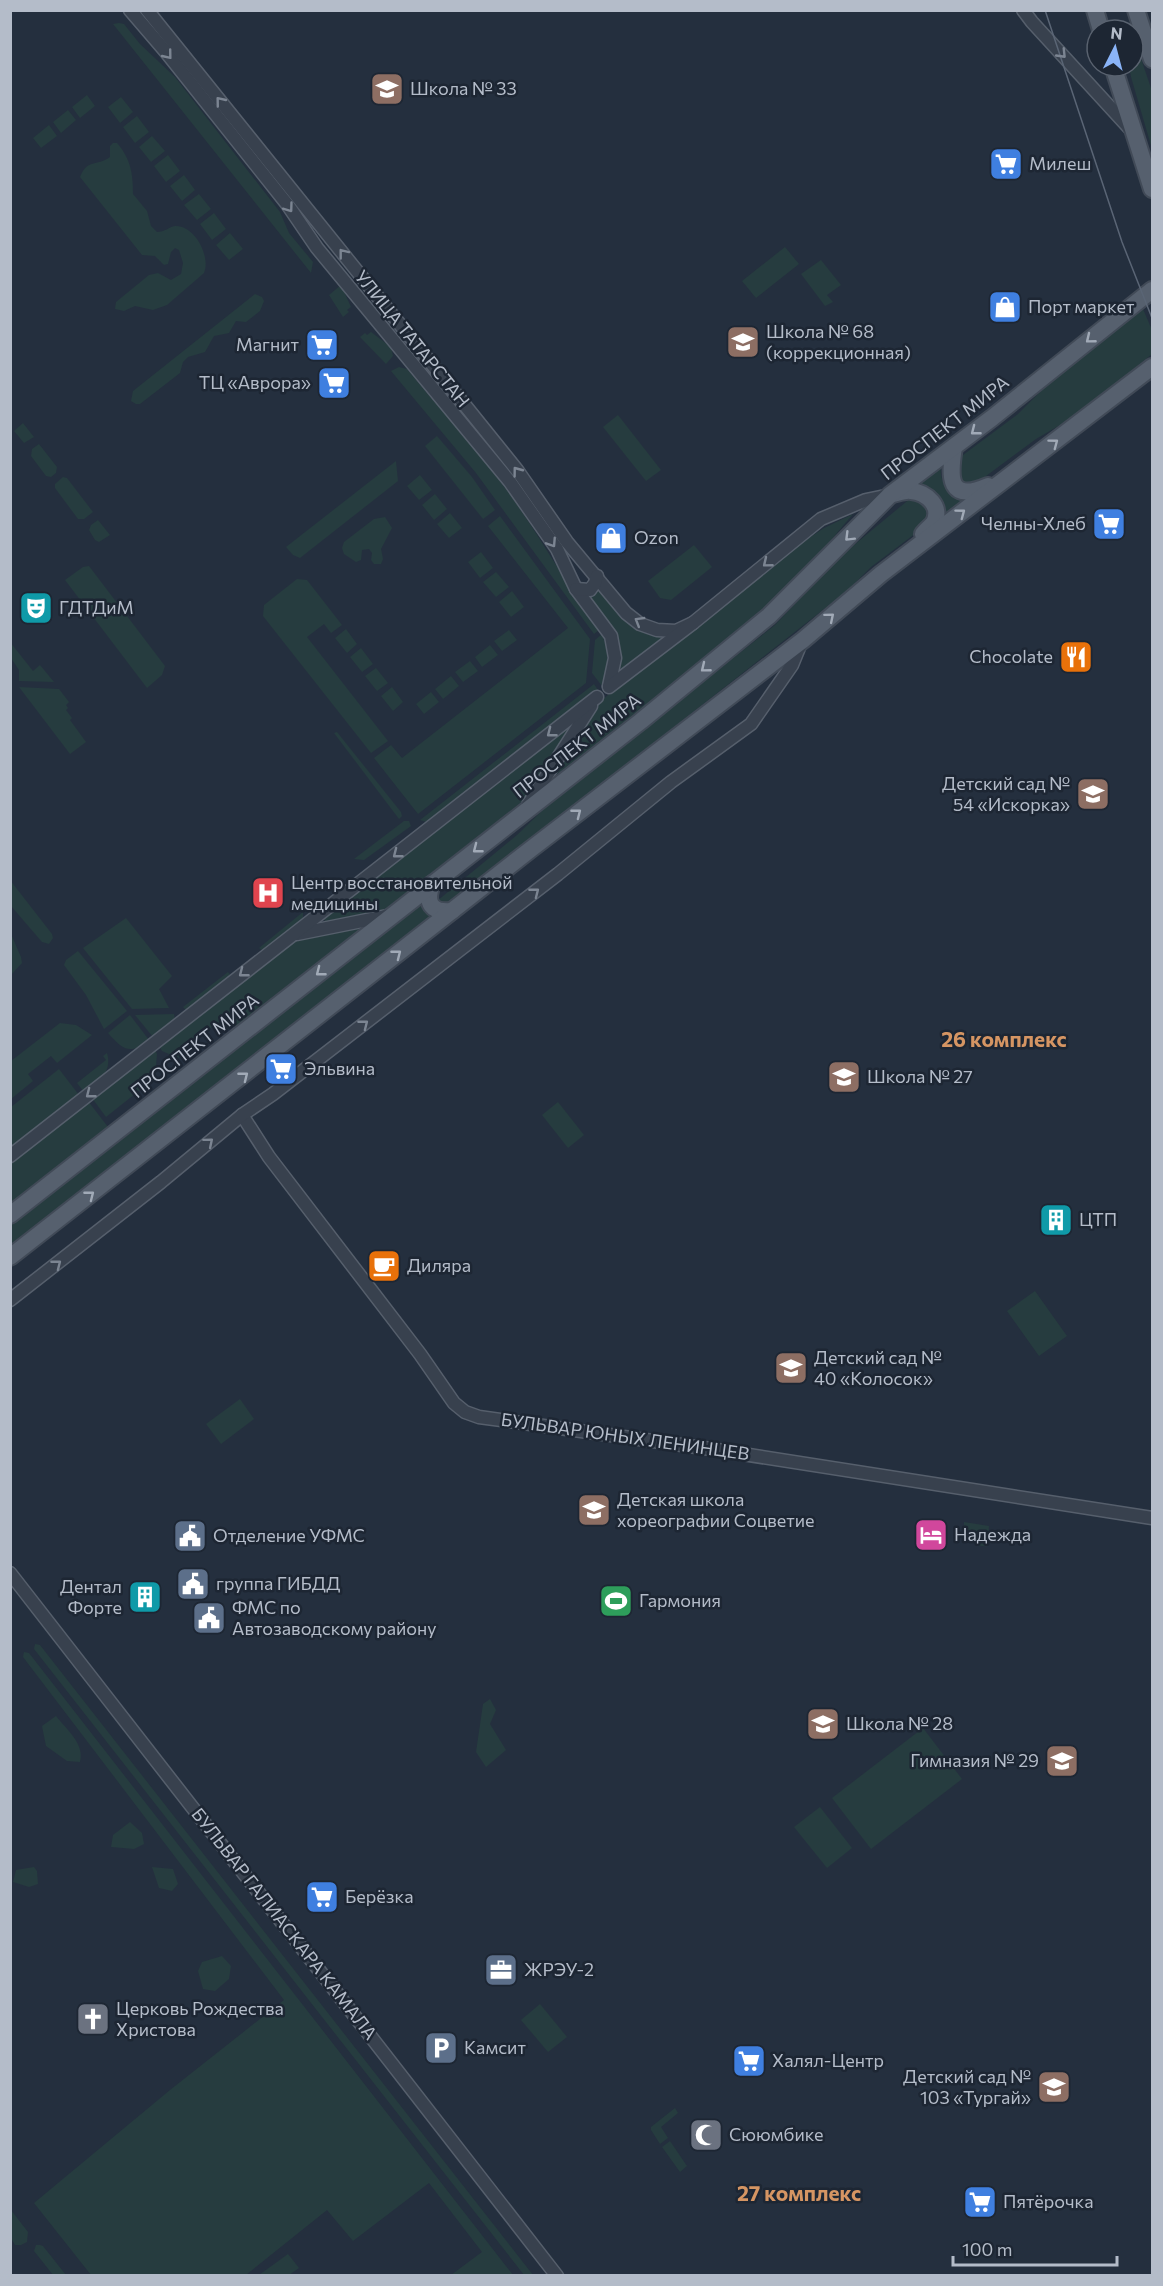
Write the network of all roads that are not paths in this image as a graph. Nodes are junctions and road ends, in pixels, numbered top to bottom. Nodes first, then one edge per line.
1 (130, 10) edge
2 (147, 10) edge
3 (1023, 10) edge
4 (1136, 10) edge
5 (1152, 59) edge
6 (1117, 78) edge
7 (1137, 137) junction
8 (1152, 189) edge
9 (1152, 290) edge
10 (1152, 367) edge
11 (954, 447) junction
12 (1007, 478) junction
13 (890, 495) junction
14 (881, 574) junction
15 (597, 576) junction
16 (576, 589) junction
17 (693, 623) junction
18 (803, 640) junction
19 (609, 686) junction
20 (597, 697) junction
21 (522, 814) junction
22 (432, 884) junction
23 (452, 911) junction
24 (393, 915) junction
25 (292, 935) junction
26 (242, 1115) junction
27 (10, 1156) edge
28 (10, 1215) edge
29 (10, 1257) edge
30 (10, 1300) edge
31 (1152, 1518) edge
32 (10, 1573) edge
33 (557, 2276) edge

1 -> 16 street, УЛИЦА ТАТАРСТАН
15 -> 2 street, УЛИЦА ТАТАРСТАН
3 -> 7 street
4 - 5 main road
6 - 7 main road
7 - 8 main road
9 -> 11 main road, ПРОСПЕКТ МИРА
12 -> 10 main road
11 - 12 main road
11 - 13 main road, ПРОСПЕКТ МИРА
14 -> 12 main road
13 - 14 main road
13 -> 17 street
13 -> 21 main road, ПРОСПЕКТ МИРА
18 -> 14 main road
15 - 16 street
17 -> 15 street, УЛИЦА ТАТАРСТАН
16 - 19 street, УЛИЦА ТАТАРСТАН
17 - 19 street
23 -> 18 main road
26 -> 18 street
19 - 20 street
20 - 21 street
20 -> 25 street
21 -> 22 main road, ПРОСПЕКТ МИРА
22 - 23 main road
22 - 24 main road, ПРОСПЕКТ МИРА
29 -> 23 main road
24 - 25 street
24 -> 28 main road, ПРОСПЕКТ МИРА
25 -> 27 street
30 -> 26 street
26 - 31 street, БУЛЬВАР ЮНЫХ ЛЕНИНЦЕВ
32 - 33 street, БУЛЬВАР ГАЛИАСКАРА КАМАЛА

